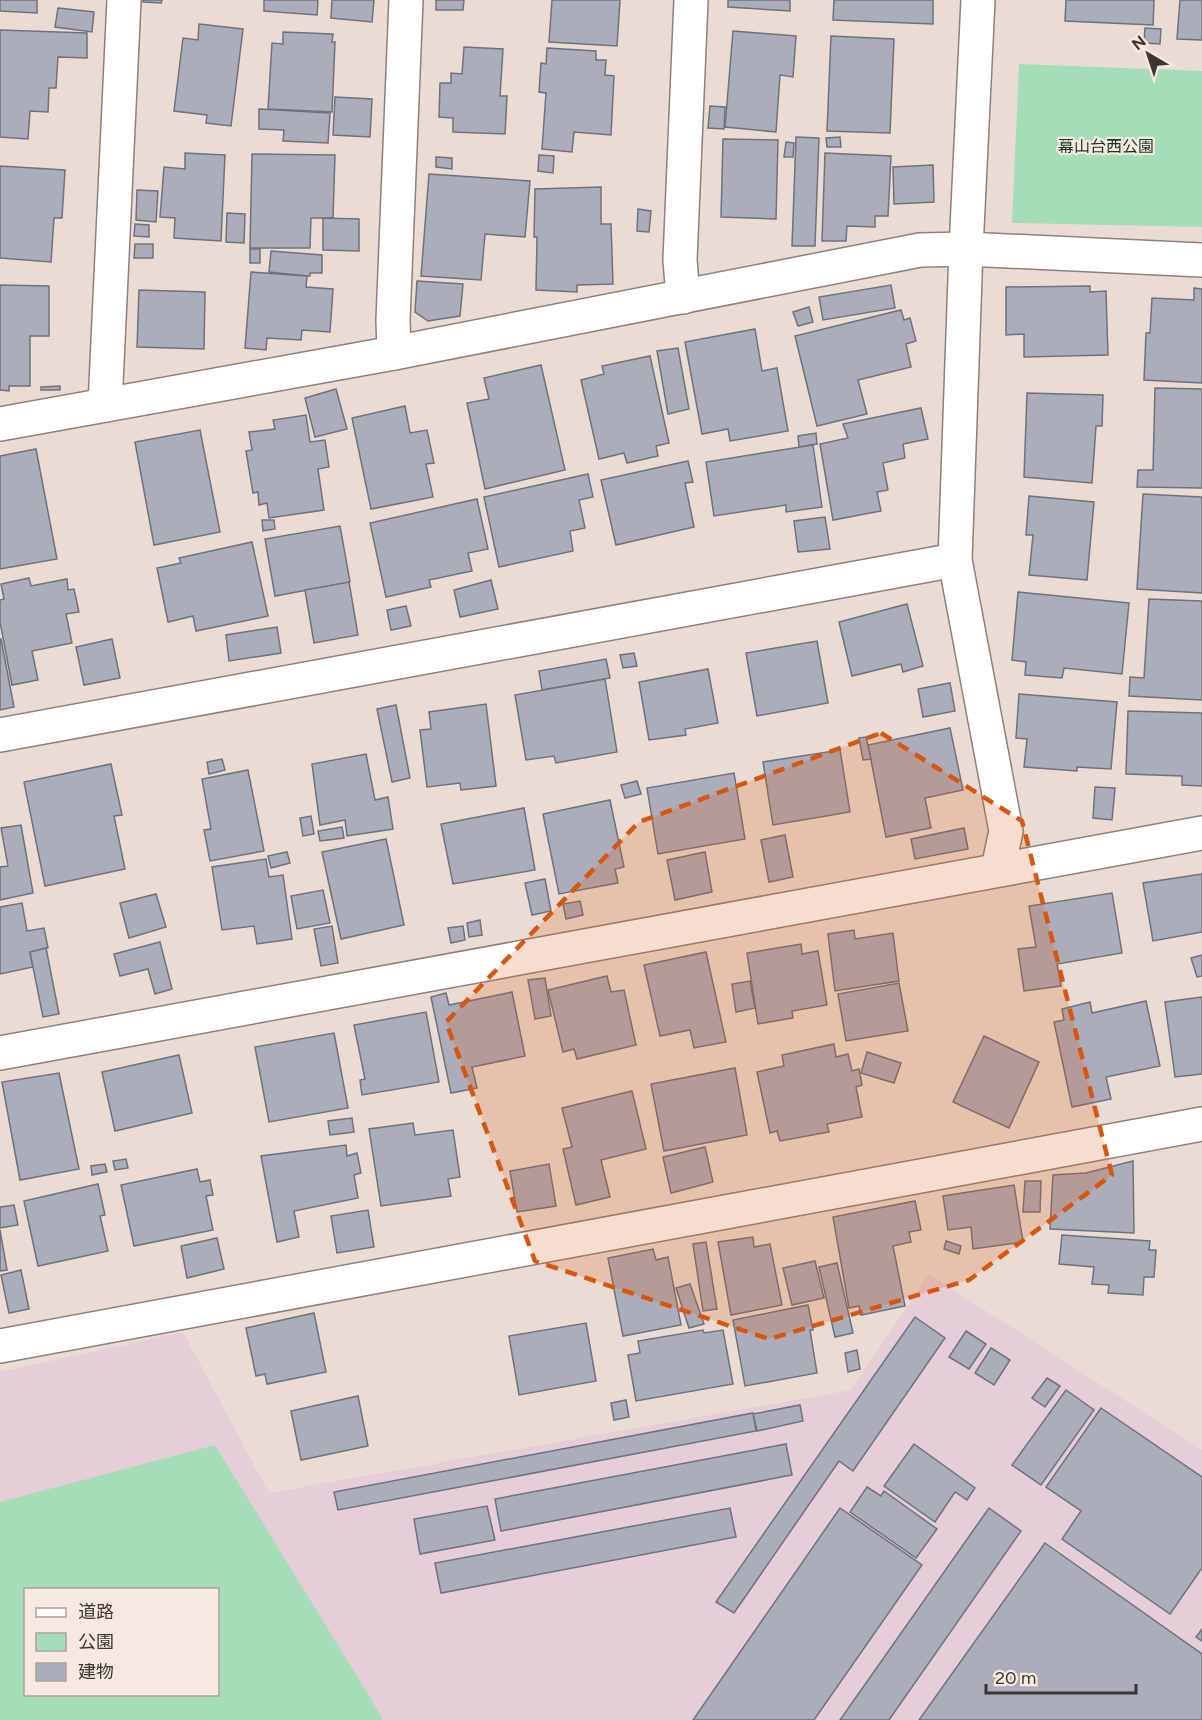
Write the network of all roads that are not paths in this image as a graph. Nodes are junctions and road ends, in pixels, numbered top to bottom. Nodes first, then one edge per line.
1 (124, 0) edge
2 (406, 0) edge
3 (691, 0) edge
4 (978, 0) edge
5 (966, 249) junction
6 (1202, 260) edge
7 (683, 297) junction
8 (394, 353) junction
9 (105, 405) junction
10 (0, 424) edge
11 (955, 560) junction
12 (0, 735) edge
13 (1202, 833) edge
14 (998, 869) junction
15 (0, 1053) edge
16 (1202, 1124) edge
17 (0, 1346) edge

1 - 9 street
2 - 8 street
3 - 7 street
4 - 5 street
5 - 6 street
5 - 7 street
5 - 11 street
7 - 8 street
8 - 9 street
9 - 10 street
11 - 12 street
11 - 14 street
13 - 14 street
14 - 15 street
16 - 17 street

